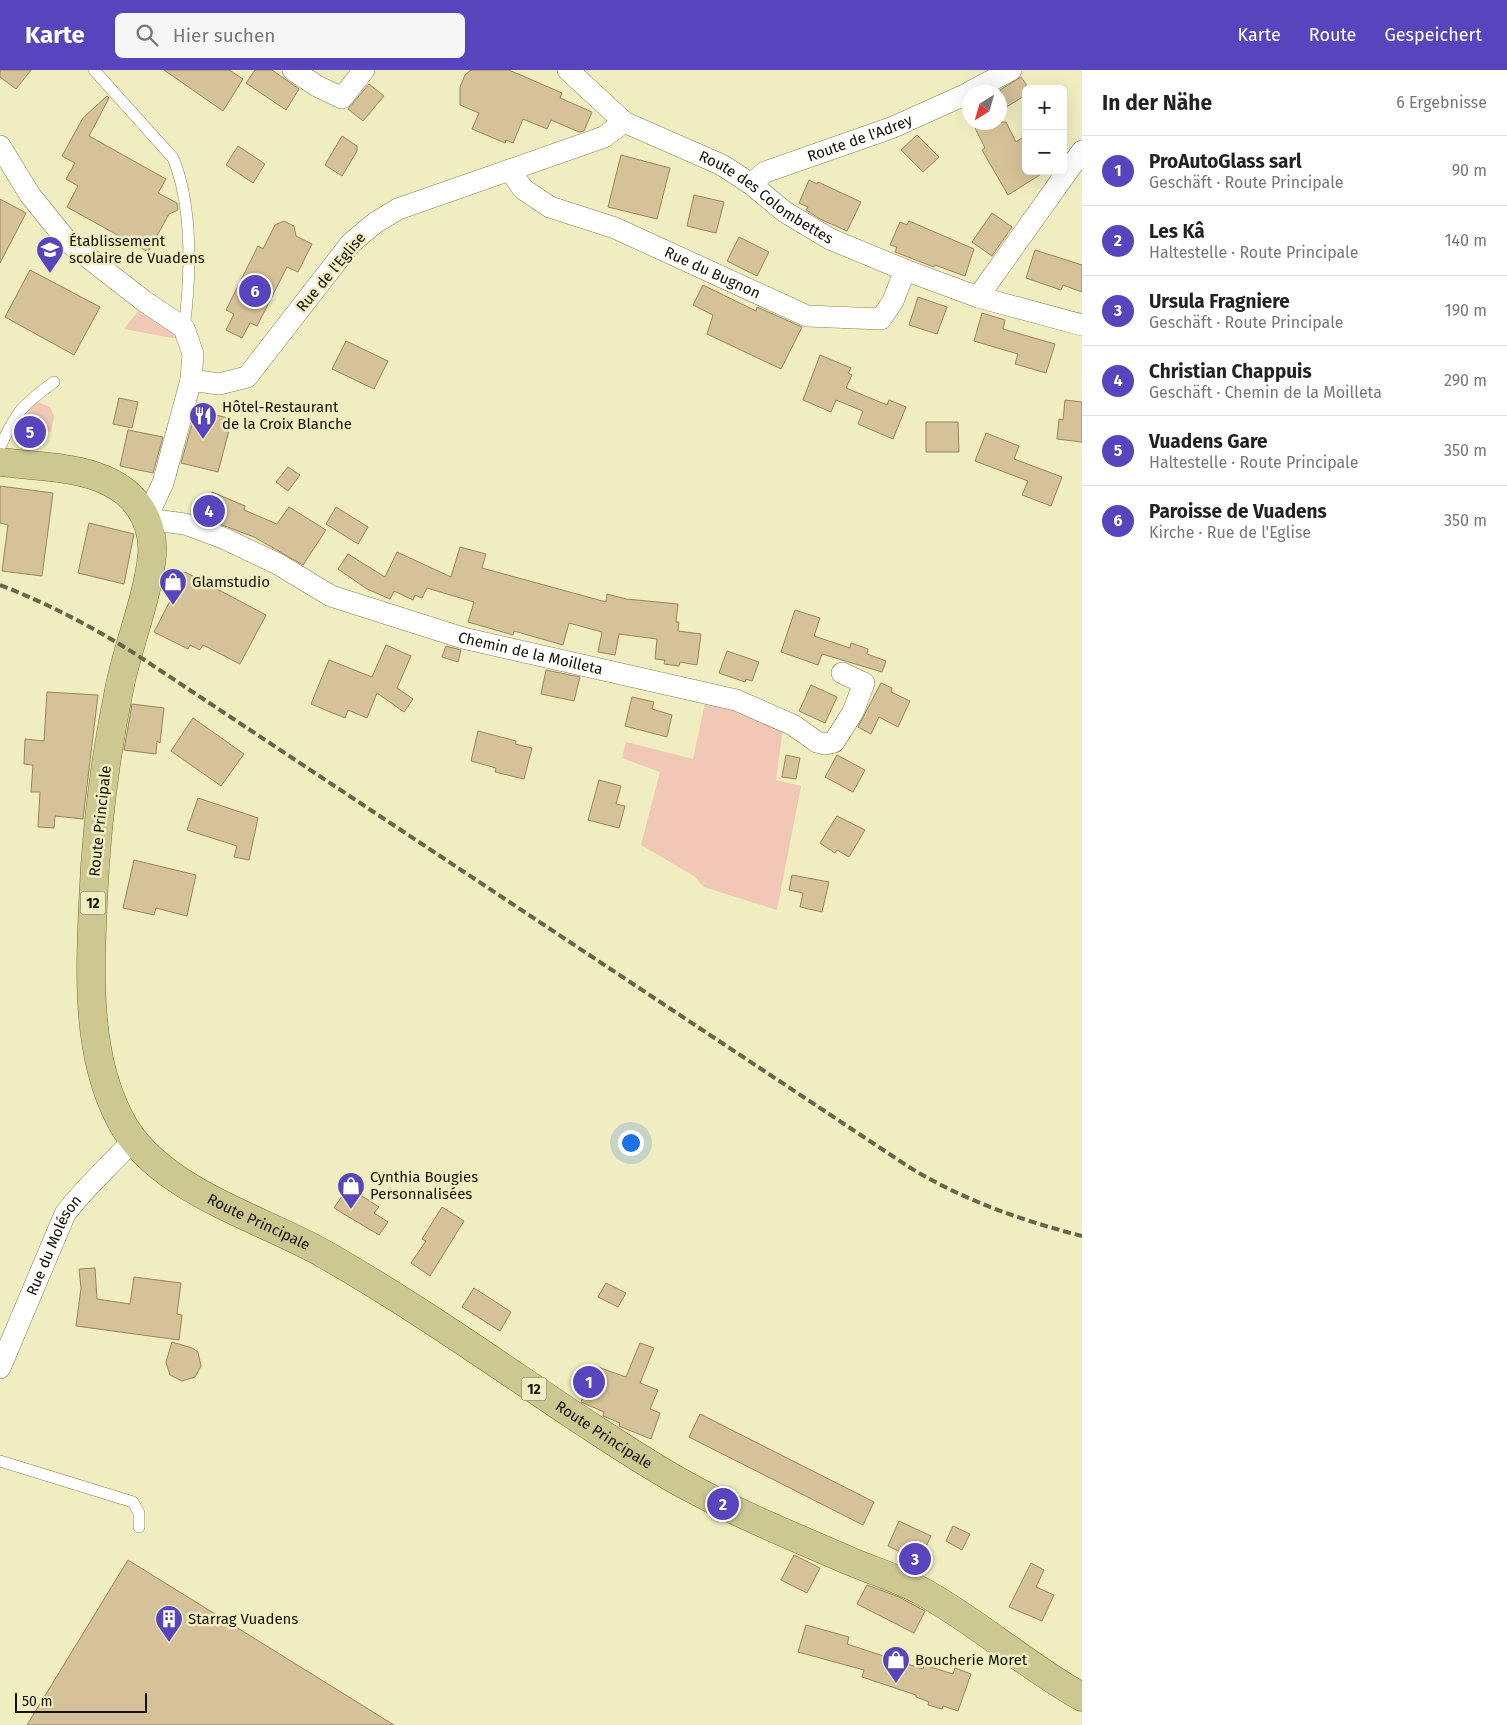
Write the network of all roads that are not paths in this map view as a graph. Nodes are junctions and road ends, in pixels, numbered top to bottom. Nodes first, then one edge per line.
1 (94, 70) edge
2 (293, 70) edge
3 (364, 70) edge
4 (568, 70) edge
5 (1011, 70) edge
6 (984, 85) edge
7 (962, 97) edge
8 (624, 122) junction
9 (0, 146) edge
10 (1082, 151) edge
11 (510, 170) junction
12 (751, 184) junction
13 (904, 270) junction
14 (978, 298) junction
15 (1082, 325) edge
16 (184, 328) junction
17 (191, 380) junction
18 (54, 382) dead end
19 (0, 448) edge
20 (0, 462) edge
21 (146, 518) junction
22 (842, 674) dead end
23 (132, 1141) junction
24 (0, 1368) edge
25 (0, 1461) edge
26 (139, 1527) dead end
27 (1082, 1697) edge

1 - 16 lane
2 - 3 street
4 - 8 street, Route des Colombettes
5 - 6 street, Route de l'Adrey
7 - 12 street, Route de l'Adrey
8 - 11 street, Rue de l'Eglise
8 - 12 street, Route des Colombettes
9 - 16 street
10 - 14 street
11 - 13 street, Rue du Bugnon
11 - 17 street, Rue de l'Eglise
12 - 13 street, Route des Colombettes
13 - 14 street, Route des Colombettes
14 - 15 street, Route des Colombettes
16 - 17 street
17 - 21 street
18 - 19 lane
20 - 21 main road, Route Principale / 12
21 - 22 street, Chemin de la Moilleta
21 - 23 main road, Route Principale / 12
23 - 24 street, Rue du Moléson
23 - 27 main road, Route Principale / 12
25 - 26 lane

